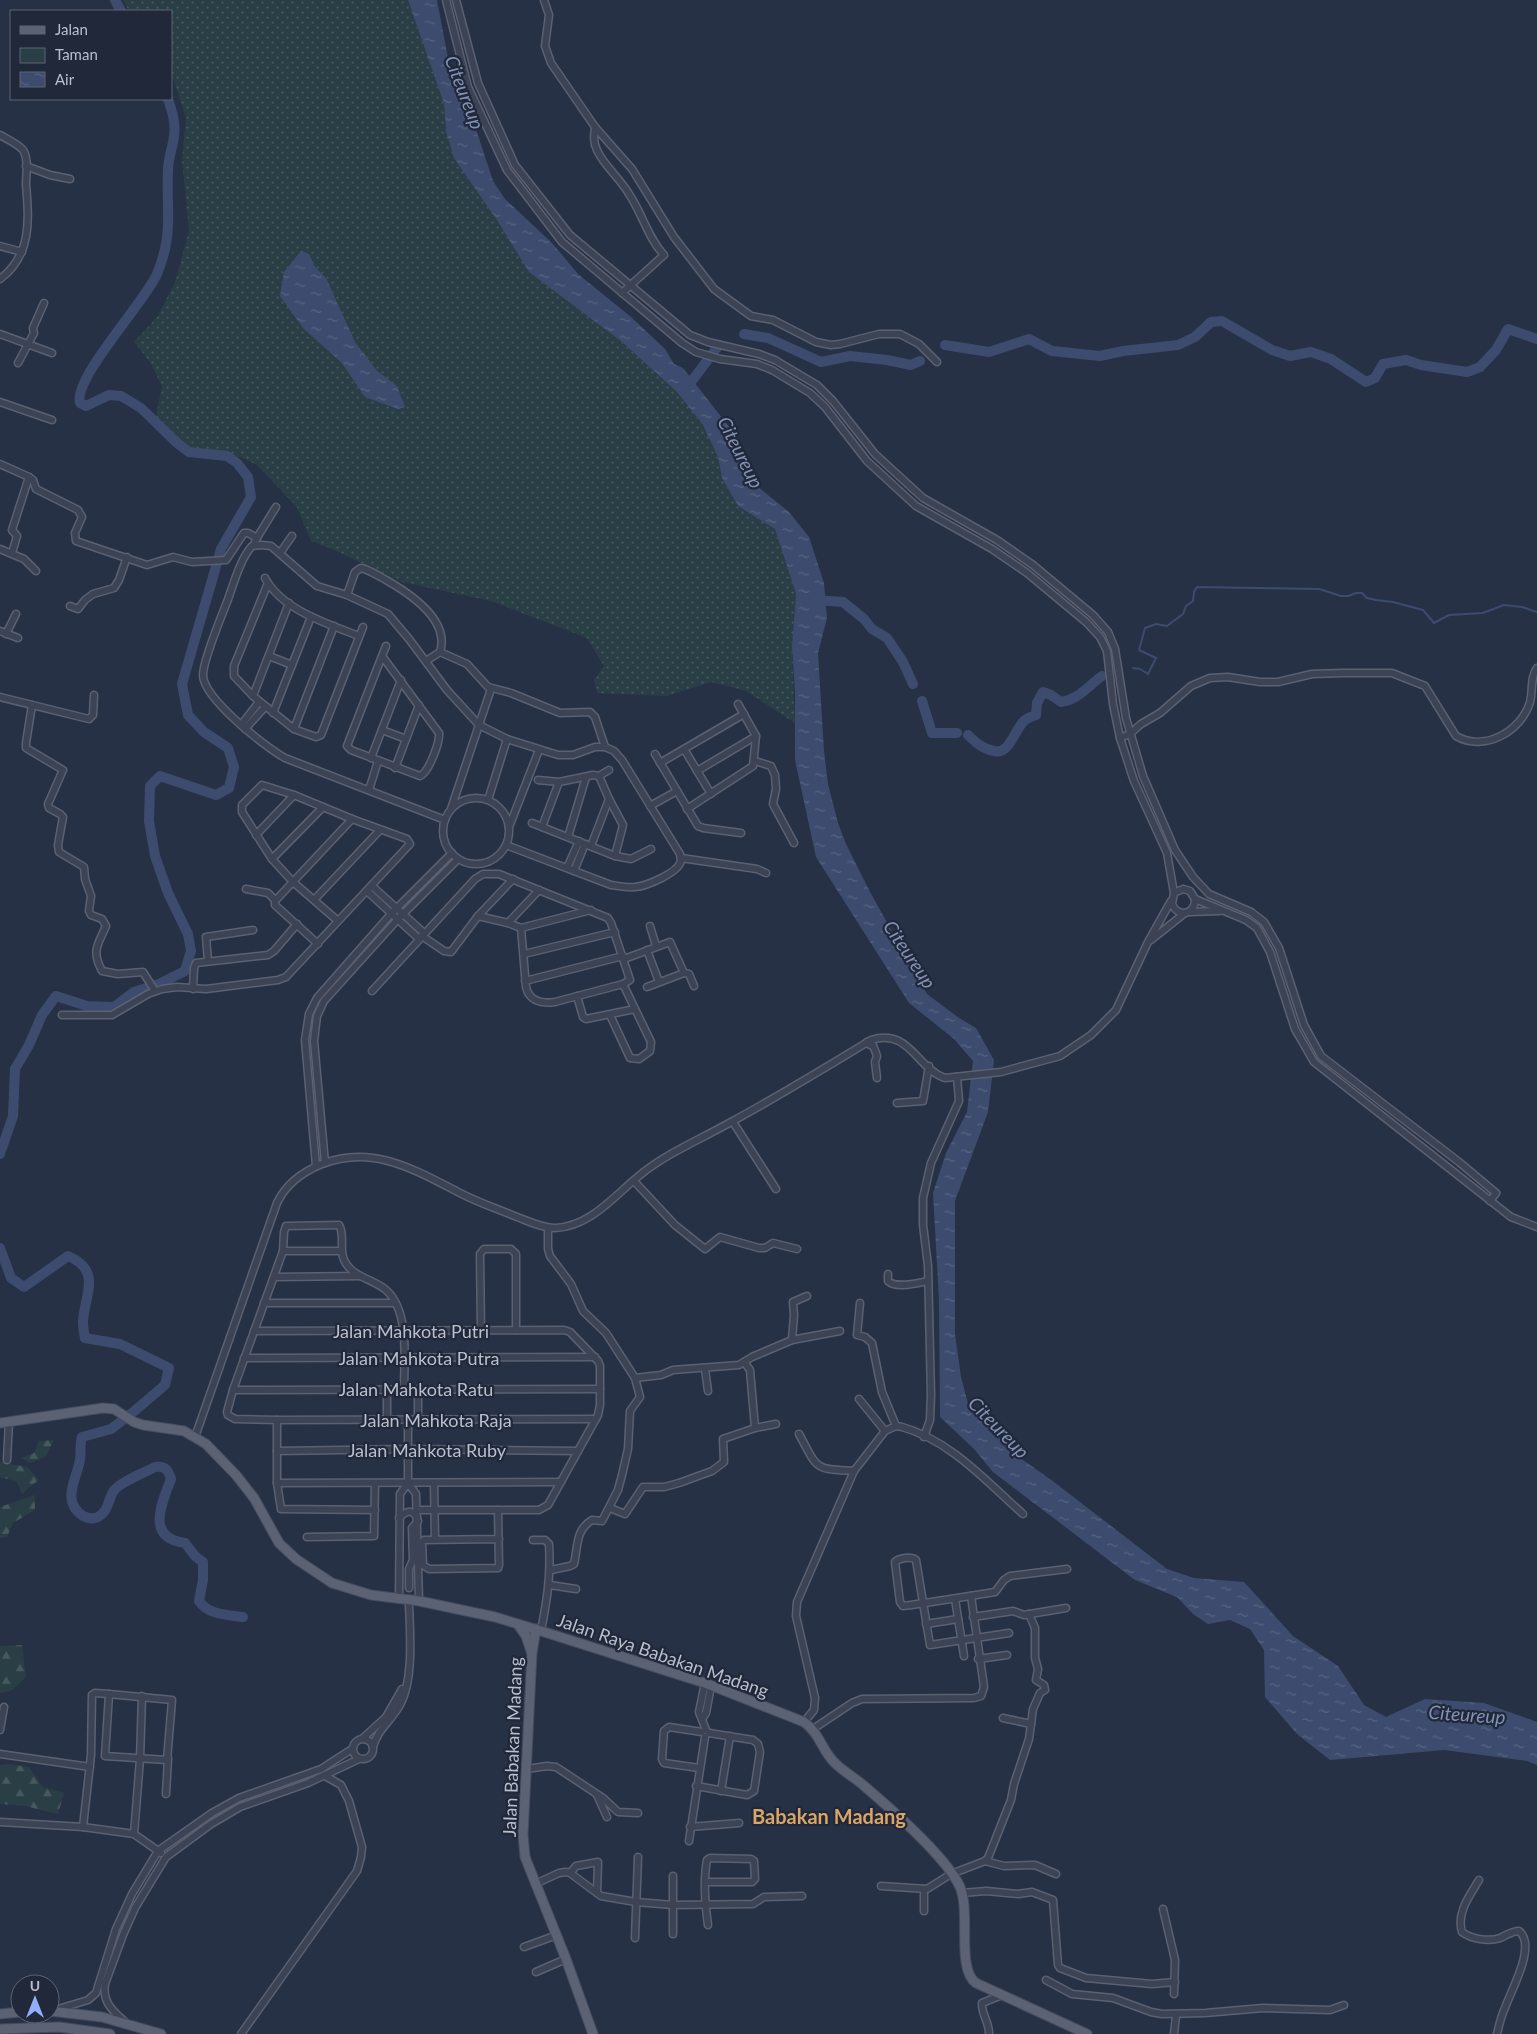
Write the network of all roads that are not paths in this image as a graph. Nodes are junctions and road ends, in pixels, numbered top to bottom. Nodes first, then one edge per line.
1 (446, 0) edge
2 (456, 0) edge
3 (544, 0) edge
4 (478, 83) junction
5 (468, 86) junction
6 (595, 127) junction
7 (0, 136) edge
8 (26, 166) junction
9 (70, 179) dead end
10 (0, 246) edge
11 (22, 252) junction
12 (0, 279) edge
13 (630, 285) junction
14 (622, 293) junction
15 (44, 303) dead end
16 (0, 334) edge
17 (27, 344) junction
18 (52, 353) dead end
19 (936, 362) dead end
20 (18, 363) dead end
21 (0, 402) edge
22 (52, 420) dead end
23 (0, 464) edge
24 (29, 477) junction
25 (276, 507) dead end
26 (292, 536) dead end
27 (257, 538) junction
28 (252, 546) junction
29 (0, 549) edge
30 (12, 553) junction
31 (280, 553) junction
32 (126, 557) junction
33 (36, 571) dead end
34 (347, 595) junction
35 (289, 604) junction
36 (70, 606) dead end
37 (16, 614) dead end
38 (311, 617) junction
39 (334, 626) junction
40 (363, 627) dead end
41 (3, 632) edge
42 (359, 636) junction
43 (18, 638) dead end
44 (386, 646) dead end
45 (440, 652) junction
46 (269, 656) junction
47 (382, 656) junction
48 (426, 661) junction
49 (292, 665) junction
50 (1537, 668) edge
51 (401, 680) junction
52 (491, 689) junction
53 (94, 695) dead end
54 (253, 696) junction
55 (0, 697) edge
56 (262, 704) junction
57 (738, 704) dead end
58 (419, 705) junction
59 (32, 706) junction
60 (273, 713) junction
61 (744, 714) junction
62 (479, 725) junction
63 (243, 727) junction
64 (294, 729) junction
65 (382, 730) junction
66 (1130, 734) junction
67 (756, 736) junction
68 (507, 738) junction
69 (1120, 738) junction
70 (406, 740) junction
71 (605, 747) junction
72 (684, 749) junction
73 (539, 750) junction
74 (655, 754) dead end
75 (371, 758) junction
76 (378, 761) junction
77 (755, 761) junction
78 (660, 763) junction
79 (395, 768) junction
80 (609, 770) dead end
81 (697, 771) junction
82 (599, 776) junction
83 (586, 777) junction
84 (538, 780) dead end
85 (559, 782) junction
86 (458, 786) junction
87 (368, 790) junction
88 (677, 791) junction
89 (711, 794) junction
90 (294, 795) junction
91 (469, 799) junction
92 (608, 799) junction
93 (488, 800) junction
94 (650, 806) junction
95 (323, 807) junction
96 (688, 809) junction
97 (450, 810) junction
98 (352, 819) junction
99 (445, 820) junction
100 (532, 823) dead end
101 (509, 827) junction
102 (542, 827) junction
103 (380, 830) junction
104 (741, 833) dead end
105 (256, 835) junction
106 (568, 837) junction
107 (794, 843) dead end
108 (585, 844) junction
109 (506, 845) junction
110 (651, 849) dead end
111 (452, 853) junction
112 (615, 856) junction
113 (458, 858) junction
114 (681, 858) junction
115 (272, 859) junction
116 (571, 870) junction
117 (766, 873) dead end
118 (1193, 877) junction
119 (513, 879) junction
120 (293, 882) junction
121 (246, 889) dead end
122 (369, 889) junction
123 (1183, 889) junction
124 (539, 890) junction
125 (1174, 893) junction
126 (1209, 894) junction
127 (275, 900) junction
128 (314, 900) junction
129 (1198, 900) junction
130 (1171, 901) junction
131 (591, 910) junction
132 (394, 911) junction
133 (1221, 911) junction
134 (1187, 913) junction
135 (478, 916) junction
136 (400, 917) junction
137 (338, 922) junction
138 (508, 923) junction
139 (297, 924) junction
140 (650, 926) dead end
141 (521, 928) junction
142 (253, 930) dead end
143 (614, 932) junction
144 (422, 936) junction
145 (1148, 942) junction
146 (318, 944) junction
147 (656, 946) junction
148 (647, 950) junction
149 (524, 954) junction
150 (623, 958) junction
151 (208, 961) junction
152 (684, 973) junction
153 (525, 981) junction
154 (659, 982) junction
155 (623, 984) junction
156 (694, 986) dead end
157 (646, 987) dead end
158 (154, 989) junction
159 (193, 989) junction
160 (372, 991) dead end
161 (577, 996) junction
162 (635, 1009) junction
163 (62, 1015) dead end
164 (610, 1015) junction
165 (867, 1042) junction
166 (929, 1066) junction
167 (959, 1077) junction
168 (877, 1078) dead end
169 (897, 1103) dead end
170 (733, 1122) junction
171 (325, 1162) junction
172 (316, 1166) junction
173 (634, 1181) junction
174 (1489, 1188) junction
175 (776, 1189) dead end
176 (1483, 1195) junction
177 (1490, 1201) junction
178 (1537, 1227) edge
179 (548, 1228) junction
180 (797, 1249) dead end
181 (283, 1251) junction
182 (341, 1251) junction
183 (888, 1274) dead end
184 (362, 1276) junction
185 (274, 1277) junction
186 (928, 1281) junction
187 (806, 1296) dead end
188 (394, 1302) junction
189 (264, 1303) junction
190 (860, 1303) dead end
191 (516, 1330) junction
192 (254, 1331) junction
193 (404, 1331) junction
194 (481, 1331) junction
195 (840, 1331) dead end
196 (792, 1340) junction
197 (595, 1357) junction
198 (244, 1358) junction
199 (404, 1358) junction
200 (744, 1362) junction
201 (705, 1369) junction
202 (635, 1378) junction
203 (387, 1389) junction
204 (404, 1389) junction
205 (418, 1389) junction
206 (600, 1389) junction
207 (233, 1390) junction
208 (708, 1391) dead end
209 (859, 1399) dead end
210 (596, 1419) junction
211 (277, 1420) junction
212 (387, 1420) junction
213 (408, 1420) junction
214 (418, 1420) junction
215 (4, 1422) edge
216 (776, 1424) dead end
217 (896, 1426) junction
218 (755, 1428) junction
219 (885, 1431) junction
220 (799, 1434) dead end
221 (924, 1436) junction
222 (195, 1437) junction
223 (409, 1448) junction
224 (277, 1451) junction
225 (578, 1452) junction
226 (8, 1460) dead end
227 (854, 1471) junction
228 (561, 1482) junction
229 (277, 1483) junction
230 (376, 1483) junction
231 (408, 1483) junction
232 (434, 1483) junction
233 (610, 1508) junction
234 (375, 1510) junction
235 (420, 1510) dead end
236 (434, 1510) junction
237 (498, 1510) junction
238 (1023, 1514) dead end
239 (417, 1519) junction
240 (399, 1520) junction
241 (307, 1537) dead end
242 (435, 1539) junction
243 (499, 1539) junction
244 (534, 1540) dead end
245 (409, 1569) junction
246 (1067, 1569) dead end
247 (551, 1570) junction
248 (550, 1586) junction
249 (409, 1588) dead end
250 (576, 1589) dead end
251 (971, 1596) junction
252 (398, 1598) junction
253 (955, 1599) junction
254 (419, 1601) junction
255 (922, 1603) junction
256 (409, 1604) dead end
257 (1066, 1608) dead end
258 (1030, 1614) junction
259 (973, 1617) junction
260 (958, 1619) junction
261 (926, 1624) junction
262 (519, 1626) junction
263 (538, 1630) junction
264 (1009, 1633) dead end
265 (976, 1638) junction
266 (961, 1640) junction
267 (532, 1653) junction
268 (1007, 1655) dead end
269 (964, 1656) dead end
270 (978, 1659) junction
271 (408, 1676) junction
272 (708, 1685) junction
273 (109, 1694) junction
274 (142, 1696) junction
275 (4, 1707) dead end
276 (1003, 1718) dead end
277 (804, 1722) junction
278 (1031, 1724) junction
279 (814, 1729) junction
280 (0, 1730) edge
281 (706, 1733) junction
282 (730, 1736) junction
283 (362, 1739) junction
284 (373, 1747) junction
285 (352, 1749) junction
286 (0, 1754) edge
287 (91, 1755) junction
288 (105, 1756) junction
289 (168, 1758) junction
290 (140, 1759) junction
291 (359, 1759) junction
292 (90, 1767) junction
293 (699, 1768) junction
294 (527, 1769) junction
295 (325, 1776) junction
296 (696, 1786) junction
297 (721, 1791) junction
298 (166, 1794) dead end
299 (596, 1794) junction
300 (638, 1813) dead end
301 (607, 1817) dead end
302 (0, 1822) edge
303 (739, 1823) dead end
304 (83, 1827) junction
305 (690, 1827) junction
306 (134, 1834) junction
307 (688, 1841) dead end
308 (158, 1851) junction
309 (166, 1857) junction
310 (638, 1857) dead end
311 (985, 1861) junction
312 (570, 1873) junction
313 (951, 1874) junction
314 (1056, 1874) dead end
315 (673, 1876) dead end
316 (1479, 1880) dead end
317 (706, 1882) junction
318 (535, 1884) junction
319 (881, 1886) dead end
320 (924, 1890) junction
321 (597, 1893) junction
322 (962, 1893) junction
323 (132, 1894) junction
324 (802, 1896) dead end
325 (141, 1899) junction
326 (636, 1902) junction
327 (673, 1904) junction
328 (705, 1904) junction
329 (1163, 1909) dead end
330 (924, 1911) dead end
331 (708, 1925) dead end
332 (673, 1934) dead end
333 (557, 1935) junction
334 (635, 1938) dead end
335 (524, 1947) dead end
336 (566, 1959) junction
337 (536, 1972) dead end
338 (1046, 1980) dead end
339 (1175, 1982) junction
340 (1174, 1994) dead end
341 (1002, 1995) junction
342 (1344, 2005) dead end
343 (60, 2009) edge
344 (60, 2012) edge
345 (84, 2014) junction
346 (1176, 2015) junction
347 (102, 2017) junction
348 (125, 2022) junction
349 (0, 2029) edge
350 (85, 2030) junction
351 (105, 2033) edge
352 (989, 2033) edge
353 (161, 2034) edge
354 (241, 2034) edge
355 (593, 2034) edge
356 (1087, 2034) edge
357 (1174, 2034) edge
358 (1497, 2034) edge

1 - 5 street
2 - 4 street
3 - 6 street
4 - 5 street
4 - 13 street
5 - 14 street
6 - 13 street
6 - 19 street
7 - 8 street
8 - 9 street
8 - 11 street
10 - 11 street
11 - 12 street
13 - 14 street
13 - 66 street
14 - 69 street
15 - 17 street
16 - 17 street
17 - 18 street
17 - 20 street
21 - 22 street
23 - 24 street
24 - 30 street
24 - 32 street
25 - 27 street
26 - 31 street
27 - 28 street
27 - 32 street
28 - 31 street
28 - 63 street
29 - 30 street
30 - 33 street
31 - 34 street
32 - 36 street
34 - 45 street
34 - 48 street
35 - 38 street
35 - 46 street
35 - 54 street
37 - 41 street
38 - 39 street
38 - 49 street
39 - 42 street
39 - 64 street
40 - 42 street
41 - 43 street
42 - 64 street
44 - 47 street
45 - 48 street
45 - 52 street
46 - 49 street
46 - 54 street
47 - 51 street
47 - 75 street
48 - 62 street
49 - 60 street
50 - 66 street
51 - 58 street
51 - 65 street
52 - 62 street
52 - 71 street
53 - 59 street
54 - 56 street
55 - 59 street
56 - 60 street
56 - 63 street
57 - 61 street
58 - 70 street
58 - 79 street
59 - 158 street
60 - 64 street
61 - 67 street
61 - 72 street
62 - 68 street
62 - 86 street
63 - 87 street
65 - 70 street
65 - 75 street
66 - 69 street
66 - 118 street
67 - 77 street
67 - 81 street
68 - 73 street
68 - 93 street
69 - 125 street
70 - 79 street
71 - 73 street
71 - 94 street
72 - 78 street
72 - 81 street
73 - 101 street
74 - 78 street
75 - 76 street
76 - 79 street
76 - 87 street
77 - 89 street
77 - 107 street
78 - 88 street
80 - 82 street
81 - 89 street
82 - 83 street
82 - 92 street
83 - 85 street
83 - 106 street
84 - 85 street
85 - 102 street
86 - 91 street
86 - 97 street
87 - 99 street
88 - 94 street
88 - 96 street
89 - 96 street
90 - 95 street
90 - 105 street
90 - 105 street
91 - 93 street
91 - 97 street
92 - 108 street
92 - 112 street
93 - 101 street
94 - 114 street
95 - 98 street
95 - 115 street
96 - 104 street
97 - 99 street
98 - 103 street
98 - 120 street
99 - 111 street
100 - 102 street
101 - 109 street
102 - 106 street
103 - 122 street
103 - 128 street
105 - 115 street
106 - 108 street
108 - 112 street
108 - 116 street
109 - 113 street
109 - 116 street
110 - 112 street
111 - 113 street
111 - 132 street
113 - 136 street
114 - 116 street
114 - 117 street
115 - 120 street
118 - 123 street
118 - 126 street
119 - 124 street
119 - 135 street
119 - 144 street
120 - 127 street
120 - 128 street
121 - 127 street
122 - 132 street
122 - 137 street
123 - 125 street
123 - 129 street
124 - 131 street
124 - 138 street
125 - 130 street
126 - 129 street
126 - 174 street
127 - 139 street
128 - 137 street
129 - 133 street
129 - 134 street
130 - 134 street
130 - 145 street
131 - 141 street
131 - 143 street
132 - 136 street
132 - 172 street
133 - 134 street
133 - 176 street
134 - 145 street
135 - 138 street
135 - 144 street
136 - 144 street
136 - 171 street
137 - 146 street
138 - 141 street
139 - 146 street
139 - 151 street
140 - 147 street
141 - 149 street
142 - 151 street
143 - 149 street
143 - 150 street
144 - 160 street
145 - 167 street
146 - 159 street
147 - 148 street
147 - 152 street
148 - 150 street
148 - 154 street
149 - 153 street
150 - 153 street
150 - 155 street
151 - 159 street
152 - 154 street
152 - 156 street
153 - 161 street
154 - 157 street
155 - 161 street
155 - 162 street
158 - 159 street
158 - 163 street
161 - 164 street
162 - 164 street
162 - 164 street
165 - 166 street
165 - 168 street
165 - 170 street
166 - 167 street
166 - 169 street
167 - 186 street
170 - 173 street
170 - 175 street
171 - 172 street
171 - 179 street
172 - 222 street
173 - 179 street
173 - 180 street
174 - 176 street
174 - 177 street
176 - 177 street
177 - 178 street
179 - 202 street
181 - 182 street
181 - 182 street
181 - 185 street
182 - 184 street
183 - 186 street
184 - 185 street
184 - 188 street
185 - 189 street
186 - 221 street
187 - 196 street
188 - 189 street
188 - 193 street
189 - 192 street
190 - 217 street
191 - 194 street, Jalan Mahkota Putri
191 - 194 street
191 - 197 street, Jalan Mahkota Putri
192 - 193 street, Jalan Mahkota Putri
192 - 198 street
193 - 194 street, Jalan Mahkota Putri
193 - 199 street
195 - 196 street
196 - 200 street
197 - 199 street, Jalan Mahkota Putra
197 - 206 street
198 - 199 street, Jalan Mahkota Putra
198 - 207 street
199 - 204 street
200 - 201 street
200 - 218 street
201 - 202 street
201 - 208 street
202 - 233 street
203 - 204 street, Jalan Mahkota Ratu
203 - 207 street, Jalan Mahkota Ratu
203 - 212 street
204 - 205 street, Jalan Mahkota Ratu
205 - 206 street, Jalan Mahkota Ratu
205 - 214 street
206 - 210 street
207 - 211 street, Jalan Mahkota Raja
209 - 219 street
210 - 214 street, Jalan Mahkota Raja
210 - 225 street
211 - 212 street, Jalan Mahkota Raja
211 - 224 street
212 - 213 street, Jalan Mahkota Raja
213 - 214 street, Jalan Mahkota Raja
213 - 223 street
215 - 222 main road, Jalan Raya Babakan Madang
215 - 226 street
216 - 218 street
217 - 219 street
217 - 221 street
218 - 233 street
219 - 227 street
220 - 227 street
221 - 238 street
222 - 252 main road, Jalan Raya Babakan Madang
223 - 224 street, Jalan Mahkota Ruby
223 - 225 street, Jalan Mahkota Ruby
223 - 231 street
224 - 229 street
225 - 228 street
227 - 277 street
228 - 232 street
228 - 237 street
229 - 230 street
229 - 234 street
230 - 231 street
230 - 234 street
231 - 232 street
231 - 239 street
231 - 240 street
232 - 236 street
233 - 247 street
234 - 241 street
235 - 236 street
236 - 237 street
236 - 242 street
237 - 243 street
239 - 240 street
239 - 245 street
239 - 254 street
240 - 245 street
240 - 252 street
242 - 243 street
242 - 243 street
244 - 247 street
245 - 249 street
246 - 251 street
247 - 248 street
248 - 250 street
248 - 263 street
251 - 253 street
251 - 259 street
252 - 254 main road, Jalan Raya Babakan Madang
253 - 255 street
253 - 260 street
254 - 262 main road, Jalan Raya Babakan Madang
255 - 255 street
255 - 261 street
256 - 271 street
257 - 258 street
258 - 259 street
258 - 278 street
259 - 265 street
260 - 261 street
260 - 266 street
261 - 266 street
262 - 263 main road, Jalan Raya Babakan Madang
262 - 267 main road
263 - 267 main road, Jalan Babakan Madang
263 - 272 main road, Jalan Raya Babakan Madang
264 - 265 street
265 - 266 street
265 - 270 street
266 - 269 street
267 - 294 main road, Jalan Babakan Madang
268 - 270 street
270 - 279 street
271 - 283 street
271 - 284 street
272 - 277 main road, Jalan Raya Babakan Madang
272 - 281 street
273 - 274 street
273 - 287 street
273 - 288 street
274 - 289 street
274 - 290 street
275 - 280 street
276 - 278 street
277 - 279 main road, Jalan Raya Babakan Madang
278 - 311 street
279 - 313 main road, Jalan Raya Babakan Madang
281 - 282 street
281 - 293 street
281 - 293 street
282 - 297 street
282 - 297 street
283 - 284 street
283 - 285 street
284 - 291 street
285 - 291 street
285 - 308 street
286 - 292 street
287 - 288 street
287 - 292 street
288 - 290 street
289 - 290 street
289 - 298 street
290 - 306 street
291 - 295 street
292 - 304 street
293 - 296 street
294 - 299 street
294 - 318 main road, Jalan Babakan Madang
295 - 309 street
295 - 354 street
296 - 297 street
296 - 305 street
299 - 300 street
299 - 301 street
302 - 304 street
303 - 305 street
304 - 306 street
305 - 307 street
306 - 308 street
308 - 309 street
308 - 323 street
309 - 325 street
310 - 326 street
311 - 313 street
311 - 314 street
312 - 318 street
312 - 321 street
312 - 321 street
313 - 320 street
313 - 322 main road, Jalan Raya Babakan Madang
315 - 327 street
316 - 358 street
317 - 317 street
317 - 328 street
318 - 333 main road, Jalan Babakan Madang
319 - 320 street
320 - 330 street
321 - 326 street
322 - 339 street
322 - 341 main road, Jalan Raya Babakan Madang
323 - 325 street
323 - 343 street
324 - 328 street
325 - 348 street
326 - 327 street
326 - 334 street
327 - 328 street
327 - 332 street
328 - 331 street
329 - 339 street
333 - 335 street
333 - 336 main road, Jalan Babakan Madang
336 - 337 street
336 - 355 main road, Jalan Babakan Madang
338 - 346 street
339 - 340 street
341 - 352 street
341 - 356 main road, Jalan Raya Babakan Madang
342 - 346 street
344 - 345 main road
345 - 347 main road
345 - 350 main road
346 - 357 street
347 - 348 main road
347 - 351 main road
348 - 353 main road
349 - 350 main road
350 - 351 main road

